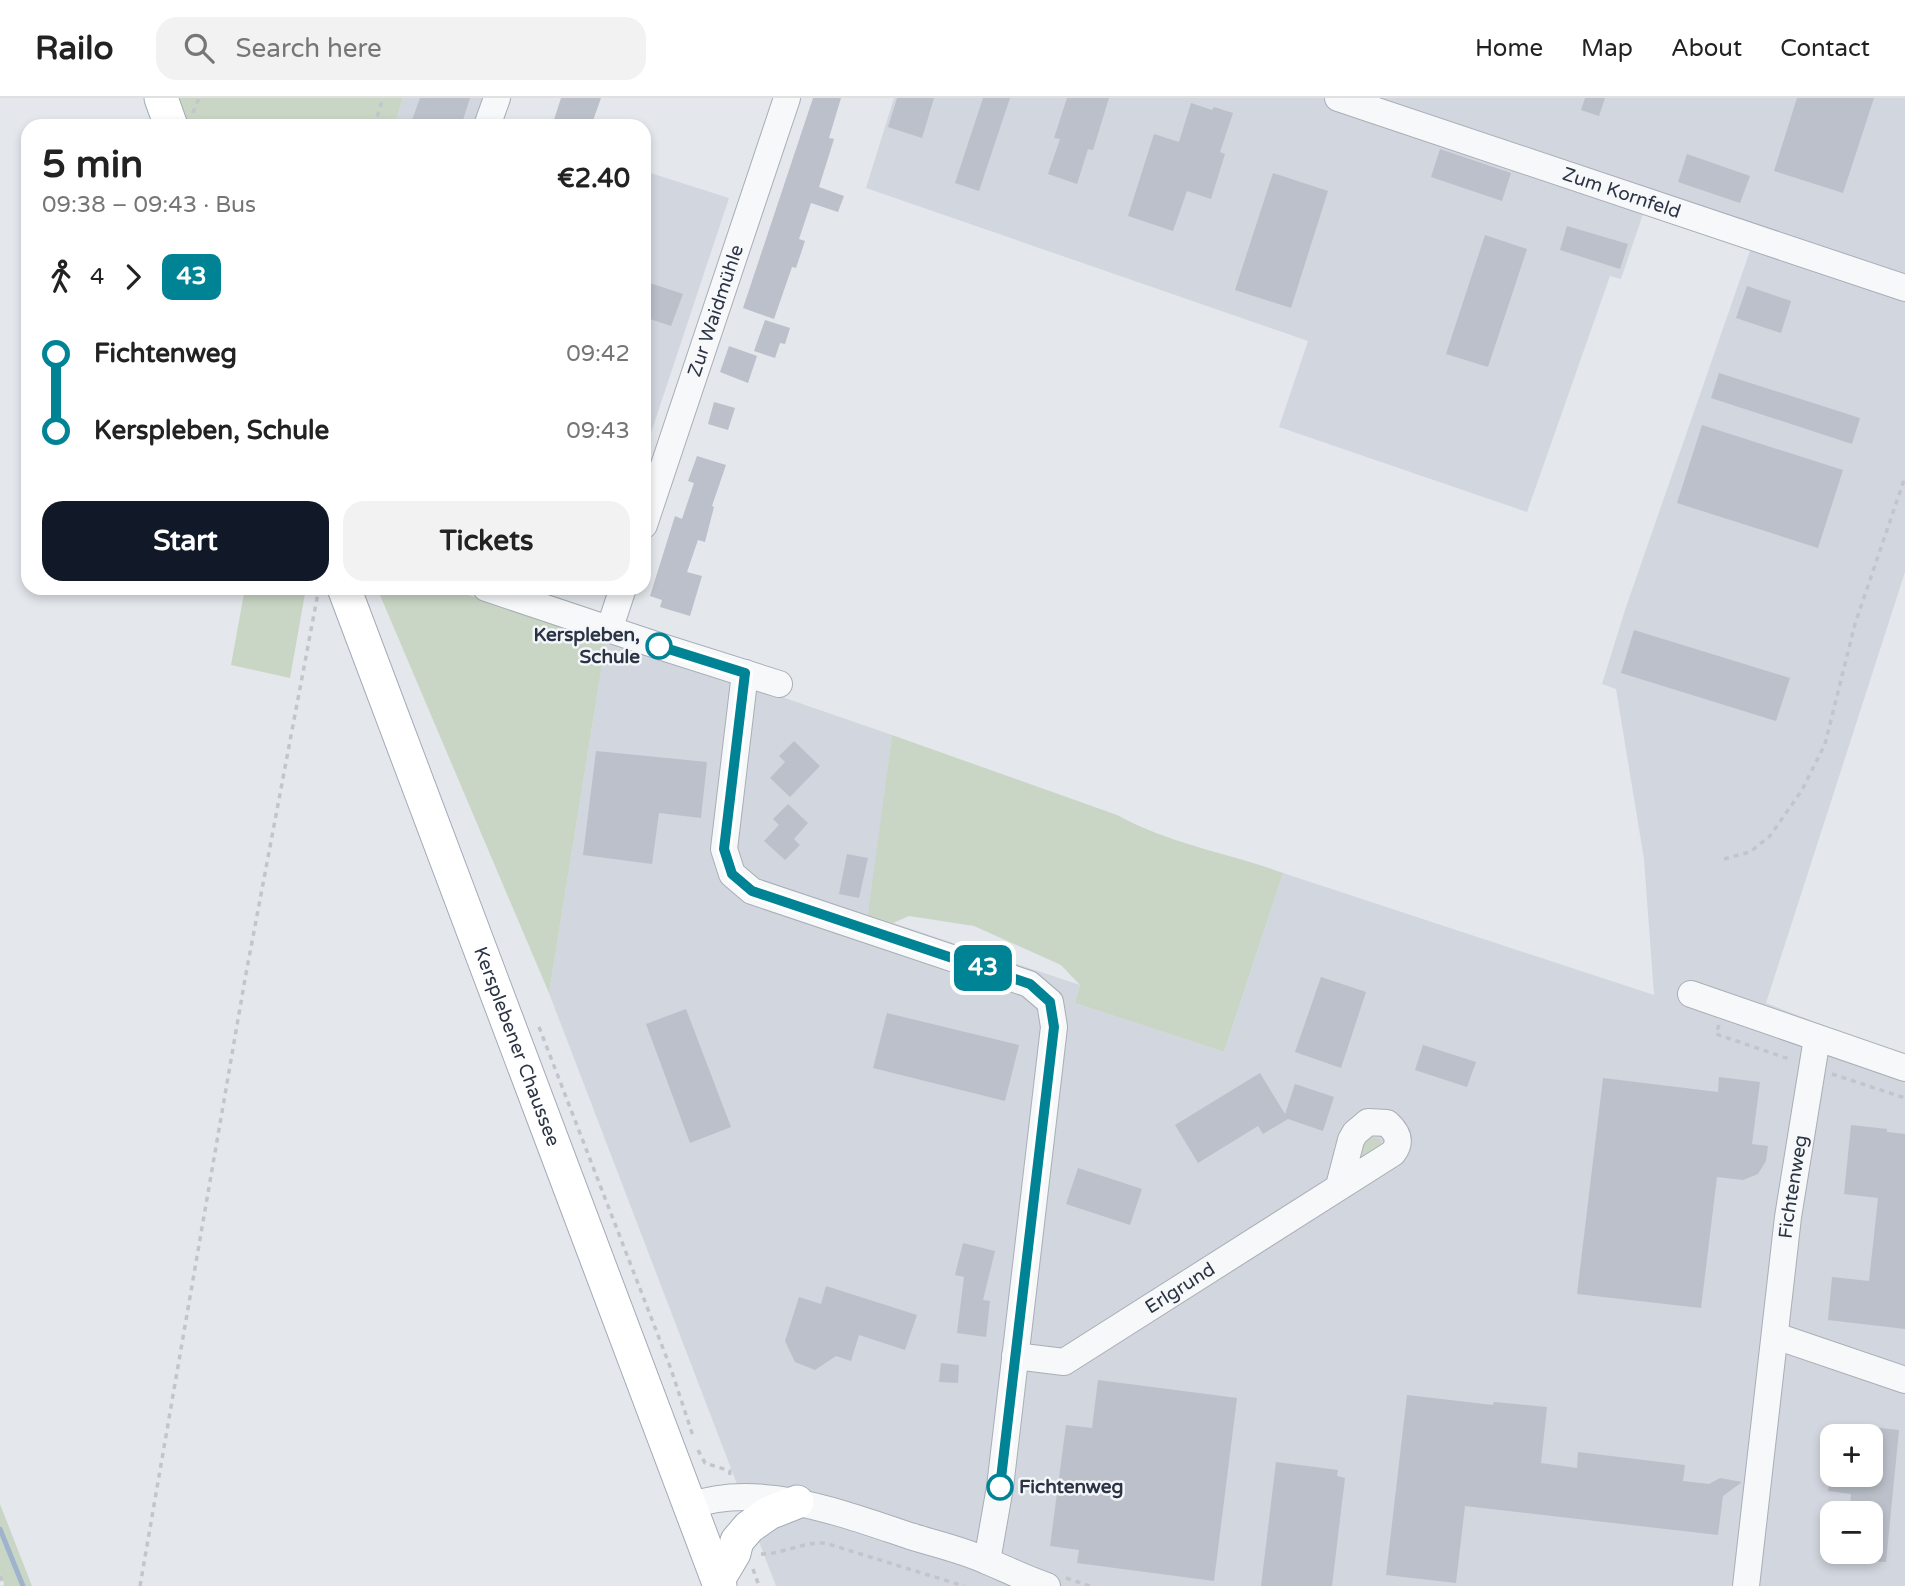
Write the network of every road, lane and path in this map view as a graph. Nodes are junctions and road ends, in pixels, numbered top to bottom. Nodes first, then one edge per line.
1 (160, 98) edge
2 (383, 98) edge
3 (496, 98) edge
4 (787, 98) edge
5 (1338, 98) edge
6 (168, 119) edge
7 (376, 119) edge
8 (489, 119) edge
9 (1905, 288) edge
10 (1905, 477) edge
11 (651, 504) edge
12 (318, 595) edge
13 (347, 595) edge
14 (621, 595) edge
15 (542, 597) edge
16 (609, 630) junction
17 (745, 673) junction
18 (779, 684) dead end
19 (1724, 859) dead end
20 (1691, 994) dead end
21 (536, 1018) dead end
22 (1817, 1038) junction
23 (1905, 1068) edge
24 (1339, 1186) dead end
25 (1776, 1336) junction
26 (1014, 1356) junction
27 (1905, 1380) edge
28 (727, 1499) junction
29 (797, 1502) junction
30 (690, 1506) junction
31 (759, 1554) dead end
32 (987, 1561) junction
33 (0, 1576) edge
34 (719, 1583) edge
35 (4, 1586) edge
36 (140, 1586) edge
37 (964, 1586) edge
38 (1047, 1586) edge
39 (1746, 1586) edge

1 - 6 main road
2 - 7 path
3 - 8 street
4 - 11 street, Zur Waidmühle
5 - 9 street, Zum Kornfeld
10 - 19 path
12 - 36 path
13 - 30 main road, Kersplebener Chaussee
14 - 16 street
15 - 16 street
16 - 17 street
17 - 18 street
17 - 26 street
20 - 22 street
21 - 28 path
22 - 23 street
22 - 25 street, Fichtenweg
24 - 26 street, Erlgrund
25 - 27 street
25 - 39 street, Fichtenweg
26 - 32 street
28 - 29 street
28 - 30 street
29 - 32 street
29 - 34 main road
30 - 34 main road, Kersplebener Chaussee
31 - 37 path
32 - 38 street
33 - 35 path

